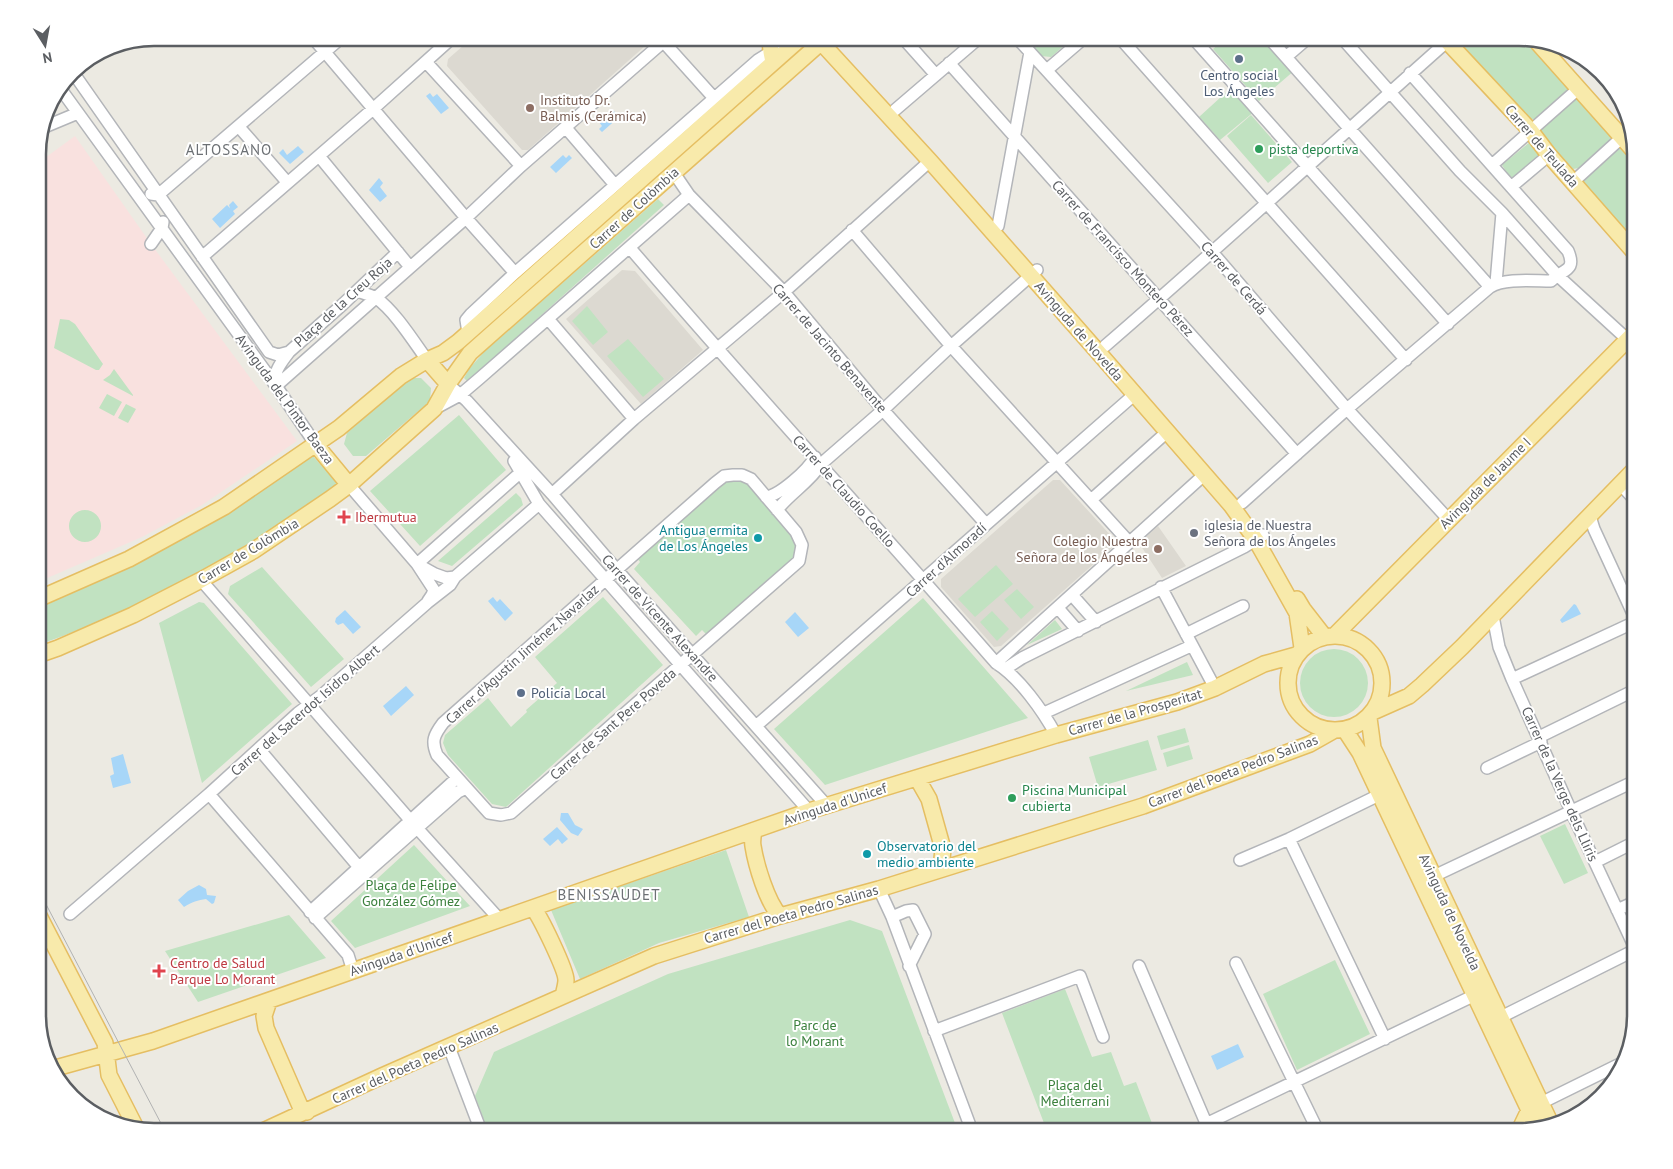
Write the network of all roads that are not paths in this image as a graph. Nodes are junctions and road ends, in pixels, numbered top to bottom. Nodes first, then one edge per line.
1 (320, 46) edge
2 (332, 46) edge
3 (443, 46) edge
4 (655, 46) edge
5 (667, 46) edge
6 (792, 46) edge
7 (816, 46) edge
8 (830, 46) edge
9 (831, 46) edge
10 (910, 46) edge
11 (963, 46) edge
12 (1024, 46) edge
13 (1075, 46) edge
14 (1127, 46) edge
15 (1200, 46) edge
16 (1277, 46) edge
17 (1298, 46) edge
18 (1349, 46) edge
19 (1440, 46) edge
20 (1454, 46) edge
21 (1544, 49) edge
22 (771, 51) edge
23 (325, 52) junction
24 (1030, 52) junction
25 (1286, 56) junction
26 (426, 62) junction
27 (949, 63) junction
28 (1048, 69) junction
29 (1410, 73) junction
30 (936, 75) junction
31 (77, 79) edge
32 (1578, 88) junction
33 (1390, 91) junction
34 (64, 94) edge
35 (714, 98) junction
36 (374, 109) junction
37 (895, 110) junction
38 (78, 113) junction
39 (50, 124) edge
40 (238, 127) junction
41 (566, 128) junction
42 (1348, 128) junction
43 (1530, 130) junction
44 (1625, 133) edge
45 (1625, 135) edge
46 (1014, 137) junction
47 (1549, 155) junction
48 (319, 156) junction
49 (930, 161) junction
50 (1492, 165) junction
51 (521, 166) junction
52 (1307, 166) junction
53 (674, 173) junction
54 (287, 182) junction
55 (1573, 182) junction
56 (615, 185) junction
57 (1511, 187) junction
58 (134, 191) junction
59 (158, 195) junction
60 (689, 195) junction
61 (1268, 203) junction
62 (165, 205) junction
63 (1502, 213) junction
64 (466, 218) junction
65 (998, 226) junction
66 (162, 228) junction
67 (183, 230) junction
68 (852, 230) junction
69 (148, 239) dead end
70 (1627, 243) edge
71 (630, 248) junction
72 (398, 252) junction
73 (1212, 252) junction
74 (202, 256) junction
75 (410, 267) junction
76 (515, 273) junction
77 (1034, 273) junction
78 (1557, 275) junction
79 (1493, 285) junction
80 (357, 291) junction
81 (784, 292) junction
82 (376, 298) junction
83 (1160, 298) junction
84 (549, 320) junction
85 (1448, 324) junction
86 (1627, 332) edge
87 (468, 333) junction
88 (1627, 341) edge
89 (951, 346) junction
90 (1105, 346) junction
91 (717, 350) junction
92 (269, 352) joint
93 (289, 352) junction
94 (426, 360) junction
95 (1406, 360) junction
96 (448, 384) junction
97 (276, 386) junction
98 (1135, 394) junction
99 (460, 395) junction
100 (434, 409) junction
101 (1347, 409) junction
102 (883, 410) junction
103 (634, 419) junction
104 (493, 430) junction
105 (1167, 432) junction
106 (316, 445) junction
107 (1297, 454) junction
108 (818, 461) junction
109 (1058, 463) junction
110 (521, 472) junction
111 (1205, 474) junction
112 (1627, 477) edge
113 (1620, 484) junction
114 (349, 485) junction
115 (1627, 491) edge
116 (552, 494) junction
117 (766, 497) junction
118 (1091, 500) junction
119 (1242, 503) junction
120 (539, 504) junction
121 (777, 510) junction
122 (1590, 516) junction
123 (1449, 520) junction
124 (986, 524) junction
125 (1260, 538) junction
126 (1129, 542) junction
127 (417, 564) junction
128 (617, 570) junction
129 (455, 578) junction
130 (202, 580) junction
131 (605, 580) junction
132 (924, 580) junction
133 (1161, 588) junction
134 (46, 595) edge
135 (1072, 595) junction
136 (1627, 599) edge
137 (427, 603) junction
138 (1243, 606) dead end
139 (1058, 608) junction
140 (1493, 616) junction
141 (1096, 622) junction
142 (1627, 626) edge
143 (1078, 631) junction
144 (1186, 634) junction
145 (1330, 635) junction
146 (1016, 645) junction
147 (1192, 646) junction
148 (1299, 651) junction
149 (46, 652) edge
150 (693, 654) junction
151 (1026, 656) junction
152 (680, 665) junction
153 (1000, 666) junction
154 (1512, 679) junction
155 (1214, 688) junction
156 (1627, 695) edge
157 (310, 704) junction
158 (1044, 713) junction
159 (1371, 715) junction
160 (756, 726) junction
161 (1339, 730) junction
162 (1056, 735) junction
163 (1540, 740) junction
164 (259, 749) junction
165 (1487, 768) dead end
166 (458, 778) junction
167 (917, 778) junction
168 (1627, 785) edge
169 (466, 788) junction
170 (209, 794) junction
171 (1379, 796) junction
172 (827, 806) junction
173 (809, 811) junction
174 (1571, 811) junction
175 (414, 824) junction
176 (754, 831) junction
177 (1289, 839) junction
178 (1627, 846) edge
179 (1240, 860) dead end
180 (1595, 862) junction
181 (941, 869) junction
182 (362, 871) junction
183 (1434, 876) junction
184 (880, 889) junction
185 (1627, 906) edge
186 (533, 908) junction
187 (1617, 910) junction
188 (70, 914) dead end
189 (312, 915) junction
190 (780, 916) junction
191 (892, 918) junction
192 (500, 920) junction
193 (46, 929) edge
194 (1627, 931) edge
195 (1627, 954) edge
196 (1236, 964) dead end
197 (909, 966) junction
198 (1139, 966) dead end
199 (353, 971) junction
200 (1475, 995) junction
201 (564, 996) junction
202 (269, 1001) junction
203 (1501, 1017) junction
204 (934, 1031) junction
205 (1104, 1037) dead end
206 (1385, 1039) junction
207 (449, 1047) junction
208 (108, 1054) junction
209 (59, 1066) edge
210 (1613, 1068) edge
211 (1294, 1083) junction
212 (1535, 1106) junction
213 (306, 1112) junction
214 (1547, 1119) edge
215 (132, 1120) edge
216 (1536, 1121) edge
217 (282, 1123) edge
218 (478, 1123) edge
219 (969, 1123) edge
220 (1206, 1123) edge
221 (1218, 1123) edge
222 (1314, 1123) edge
223 (1524, 1123) edge

1 - 23 street
2 - 23 street
3 - 26 street
4 - 41 street
5 - 35 street
6 - 22 main road, Carrer de Colòmbia
7 - 53 main road, Carrer de Colòmbia
8 - 49 main road, Avinguda de Novelda
9 - 37 main road, Avinguda de Novelda
10 - 30 street
11 - 27 street
12 - 24 street, Carrer de Cerdá
13 - 28 street
14 - 61 street
15 - 52 street
16 - 25 street
17 - 25 street
18 - 33 street
19 - 29 street
20 - 43 main road, Carrer de Teulada
21 - 32 main road
22 - 35 street, Carrer de Colòmbia
22 - 87 main road, Carrer de Colòmbia
23 - 36 street
23 - 40 street
24 - 28 street, Carrer de Cerdá
24 - 46 street
25 - 42 street
26 - 36 street
26 - 51 street
27 - 30 street
27 - 46 street, Carrer de Francisco Montero Pérez
28 - 73 street, Carrer de Cerdá
29 - 33 street
29 - 50 street
30 - 37 street
31 - 59 street, Avinguda del Pintor Baeza
32 - 43 street
32 - 44 main road
33 - 42 street
33 - 63 street
34 - 38 street, Avinguda del Pintor Baeza
35 - 56 street, Carrer de Colòmbia
36 - 48 street
36 - 64 street
37 - 65 main road, Avinguda de Novelda
38 - 39 street
38 - 58 street, Avinguda del Pintor Baeza
40 - 54 street
40 - 59 street
41 - 51 street
41 - 56 street
42 - 52 street
42 - 79 street
43 - 47 main road, Carrer de Teulada
43 - 50 street
45 - 55 street
46 - 65 street
46 - 83 street, Carrer de Francisco Montero Pérez
47 - 55 main road, Carrer de Teulada
47 - 57 street
48 - 54 street
48 - 72 street, Plaça de la Creu Roja
49 - 68 street
49 - 77 main road, Avinguda de Novelda
50 - 57 street
51 - 64 street
52 - 61 street
52 - 85 street
53 - 60 street, Carrer de Jacinto Benavente
53 - 96 main road, Carrer de Colòmbia
54 - 74 street
55 - 70 main road, Carrer de Teulada
56 - 76 street, Carrer de Colòmbia
57 - 78 street
58 - 59 street
58 - 66 street, Avinguda del Pintor Baeza
59 - 62 street, Avinguda del Pintor Baeza
60 - 71 street, Carrer de Colòmbia
60 - 81 street, Carrer de Jacinto Benavente
61 - 73 street
61 - 95 street
62 - 66 street
62 - 67 street, Avinguda del Pintor Baeza
63 - 78 street
63 - 79 street
64 - 75 street
64 - 76 street
65 - 77 main road, Avinguda de Novelda
66 - 67 street
66 - 69 street
66 - 97 street, Avinguda del Pintor Baeza
67 - 74 street, Avinguda del Pintor Baeza
68 - 81 street
68 - 89 street
71 - 84 street, Carrer de Colòmbia
71 - 91 street, Carrer de Claudio Coello
72 - 75 street, Plaça de la Creu Roja
72 - 80 street, Plaça de la Creu Roja
73 - 83 street
73 - 101 street, Carrer de Cerdá
74 - 92 street, Avinguda del Pintor Baeza
75 - 82 street
76 - 87 street, Carrer de Colòmbia
77 - 89 street
77 - 90 main road, Avinguda de Novelda
77 - 98 main road, Avinguda de Novelda
78 - 79 street
78 - 86 street
79 - 85 street
80 - 82 street
80 - 93 street, Plaça de la Creu Roja
81 - 91 street
81 - 102 street, Carrer de Jacinto Benavente
82 - 94 street
82 - 97 street
83 - 90 street
83 - 107 street, Carrer de Francisco Montero Pérez
84 - 99 street, Carrer de Colòmbia
84 - 103 street
85 - 95 street
87 - 94 main road, Carrer de Colòmbia
88 - 123 main road, Avinguda de Jaume I
89 - 102 street
89 - 109 street
90 - 119 main road, Avinguda de Novelda
91 - 103 street
91 - 108 street, Carrer de Claudio Coello
92 - 93 street, Plaça de la Creu Roja
93 - 97 street, Plaça de la Creu Roja
94 - 96 main road
94 - 106 main road, Carrer de Colòmbia
95 - 101 street
96 - 99 street, Carrer de Vicente Alexandre
96 - 100 main road, Carrer de Colòmbia
97 - 106 street, Avinguda del Pintor Baeza
98 - 105 main road, Avinguda de Novelda
98 - 109 street, Carrer d'Almoradí
99 - 100 street, Carrer de Colòmbia
99 - 104 street, Carrer de Vicente Alexandre
100 - 114 main road, Carrer de Colòmbia
101 - 107 street
101 - 123 street, Carrer de Cerdá
102 - 108 street
102 - 124 street, Carrer de Jacinto Benavente
103 - 116 street
104 - 110 street, Carrer de Vicente Alexandre
104 - 116 street, Carrer de Vicente Alexandre
105 - 111 main road, Avinguda de Novelda
105 - 118 street
106 - 114 main road, Avinguda del Pintor Baeza
106 - 134 main road, Carrer de Colòmbia
107 - 119 street
108 - 117 street
108 - 121 street
108 - 132 street, Carrer de Claudio Coello
109 - 118 street
109 - 124 street, Carrer d'Almoradí
110 - 120 street, Carrer de Vicente Alexandre
110 - 127 street
111 - 125 main road, Avinguda de Novelda
111 - 126 street
112 - 113 main road
113 - 115 street
113 - 122 main road
114 - 127 street, Avinguda del Pintor Baeza
114 - 130 main road, Carrer de Colòmbia
116 - 128 street, Carrer de Vicente Alexandre
117 - 121 street, Carrer de Sant Pere Poveda
117 - 128 street, Carrer d'Agustín Jiménez Navarlaz
118 - 126 street
119 - 125 main road, Avinguda de Novelda
120 - 129 street, Carrer del Sacerdot Isidro Albert
120 - 131 street, Carrer de Vicente Alexandre
121 - 150 street, Carrer de Sant Pere Poveda
122 - 136 street
122 - 140 main road
123 - 145 main road, Avinguda de Jaume I
124 - 132 street, Carrer d'Almoradí
125 - 133 street
125 - 145 main road, Avinguda de Novelda
125 - 148 main road, Avinguda de Novelda
126 - 135 street
127 - 129 street, Avinguda del Pintor Baeza
127 - 137 street, Avinguda del Pintor Baeza
128 - 131 street, Carrer d'Agustín Jiménez Navarlaz
128 - 150 street, Carrer de Vicente Alexandre
129 - 137 street, Carrer del Sacerdot Isidro Albert
130 - 149 main road, Carrer de Colòmbia
130 - 157 street
131 - 152 street, Carrer de Vicente Alexandre
131 - 166 street, Carrer d'Agustín Jiménez Navarlaz
132 - 153 street, Carrer de Claudio Coello
132 - 160 street, Carrer d'Almoradí
133 - 141 street
133 - 144 street
135 - 139 street
135 - 141 street
137 - 157 street, Carrer del Sacerdot Isidro Albert
138 - 144 street
139 - 143 street
139 - 146 street
140 - 154 street, Carrer de la Verge dels Lliris
140 - 159 main road
141 - 143 street
142 - 154 street
143 - 151 street
144 - 147 street
145 - 148 main road
145 - 159 main road
146 - 151 street
146 - 153 street
147 - 155 street
147 - 158 street, Carrer de la Prosperitat
148 - 155 main road, Carrer de la Prosperitat
148 - 161 main road
150 - 152 street, Carrer de Sant Pere Poveda
150 - 160 street, Carrer de Vicente Alexandre
151 - 153 street
152 - 169 street, Carrer de Sant Pere Poveda
152 - 173 street, Carrer de Vicente Alexandre
153 - 158 street, Carrer de Claudio Coello
154 - 163 street, Carrer de la Verge dels Lliris
155 - 162 main road, Carrer de la Prosperitat
156 - 163 street
157 - 164 street, Carrer del Sacerdot Isidro Albert
157 - 175 street
158 - 162 street, Carrer de Claudio Coello
159 - 161 main road
159 - 183 main road, Avinguda de Novelda
160 - 172 street, Carrer de Vicente Alexandre
161 - 171 main road, Avinguda de Novelda
161 - 181 main road, Carrer del Poeta Pedro Salinas
162 - 167 main road, Avinguda d'Unicef
163 - 165 street
163 - 174 street, Carrer de la Verge dels Lliris
164 - 170 street, Carrer del Sacerdot Isidro Albert
164 - 182 street
166 - 169 street, Carrer de Sant Pere Poveda
166 - 175 street
167 - 172 main road, Avinguda d'Unicef
167 - 181 main road
168 - 174 street
169 - 175 street
170 - 188 street, Carrer del Sacerdot Isidro Albert
170 - 189 street
171 - 177 street
171 - 200 main road, Avinguda de Novelda
172 - 173 main road, Avinguda d'Unicef
173 - 176 main road, Avinguda d'Unicef
174 - 180 street, Carrer de la Verge dels Lliris
174 - 183 street
175 - 182 street
175 - 192 street
176 - 186 main road, Avinguda d'Unicef
176 - 190 main road
177 - 179 street
177 - 206 street
178 - 180 street
180 - 187 street, Carrer de la Verge dels Lliris
181 - 184 main road, Carrer del Poeta Pedro Salinas
182 - 189 street
183 - 203 main road, Avinguda de Novelda
184 - 190 main road, Carrer del Poeta Pedro Salinas
184 - 191 street
185 - 187 street
186 - 192 main road, Avinguda d'Unicef
186 - 201 main road
187 - 194 street, Carrer de la Verge dels Lliris
189 - 199 street
190 - 201 main road, Carrer del Poeta Pedro Salinas
191 - 197 street
191 - 197 street
192 - 199 main road, Avinguda d'Unicef
193 - 208 main road
195 - 203 street
196 - 211 street
197 - 204 street
198 - 220 street
199 - 202 main road, Avinguda d'Unicef
200 - 206 street
200 - 212 main road, Avinguda de Novelda
201 - 207 main road, Carrer del Poeta Pedro Salinas
202 - 208 main road, Avinguda d'Unicef
202 - 213 main road
203 - 212 main road, Avinguda de Novelda
204 - 205 street
204 - 219 street
206 - 211 street
207 - 213 main road, Carrer del Poeta Pedro Salinas
207 - 218 street
208 - 209 main road, Avinguda d'Unicef
208 - 215 main road
210 - 212 street
211 - 221 street
211 - 222 street
212 - 214 main road, Avinguda de Novelda
212 - 216 main road, Avinguda de Novelda
212 - 223 main road
213 - 217 main road, Carrer del Poeta Pedro Salinas

